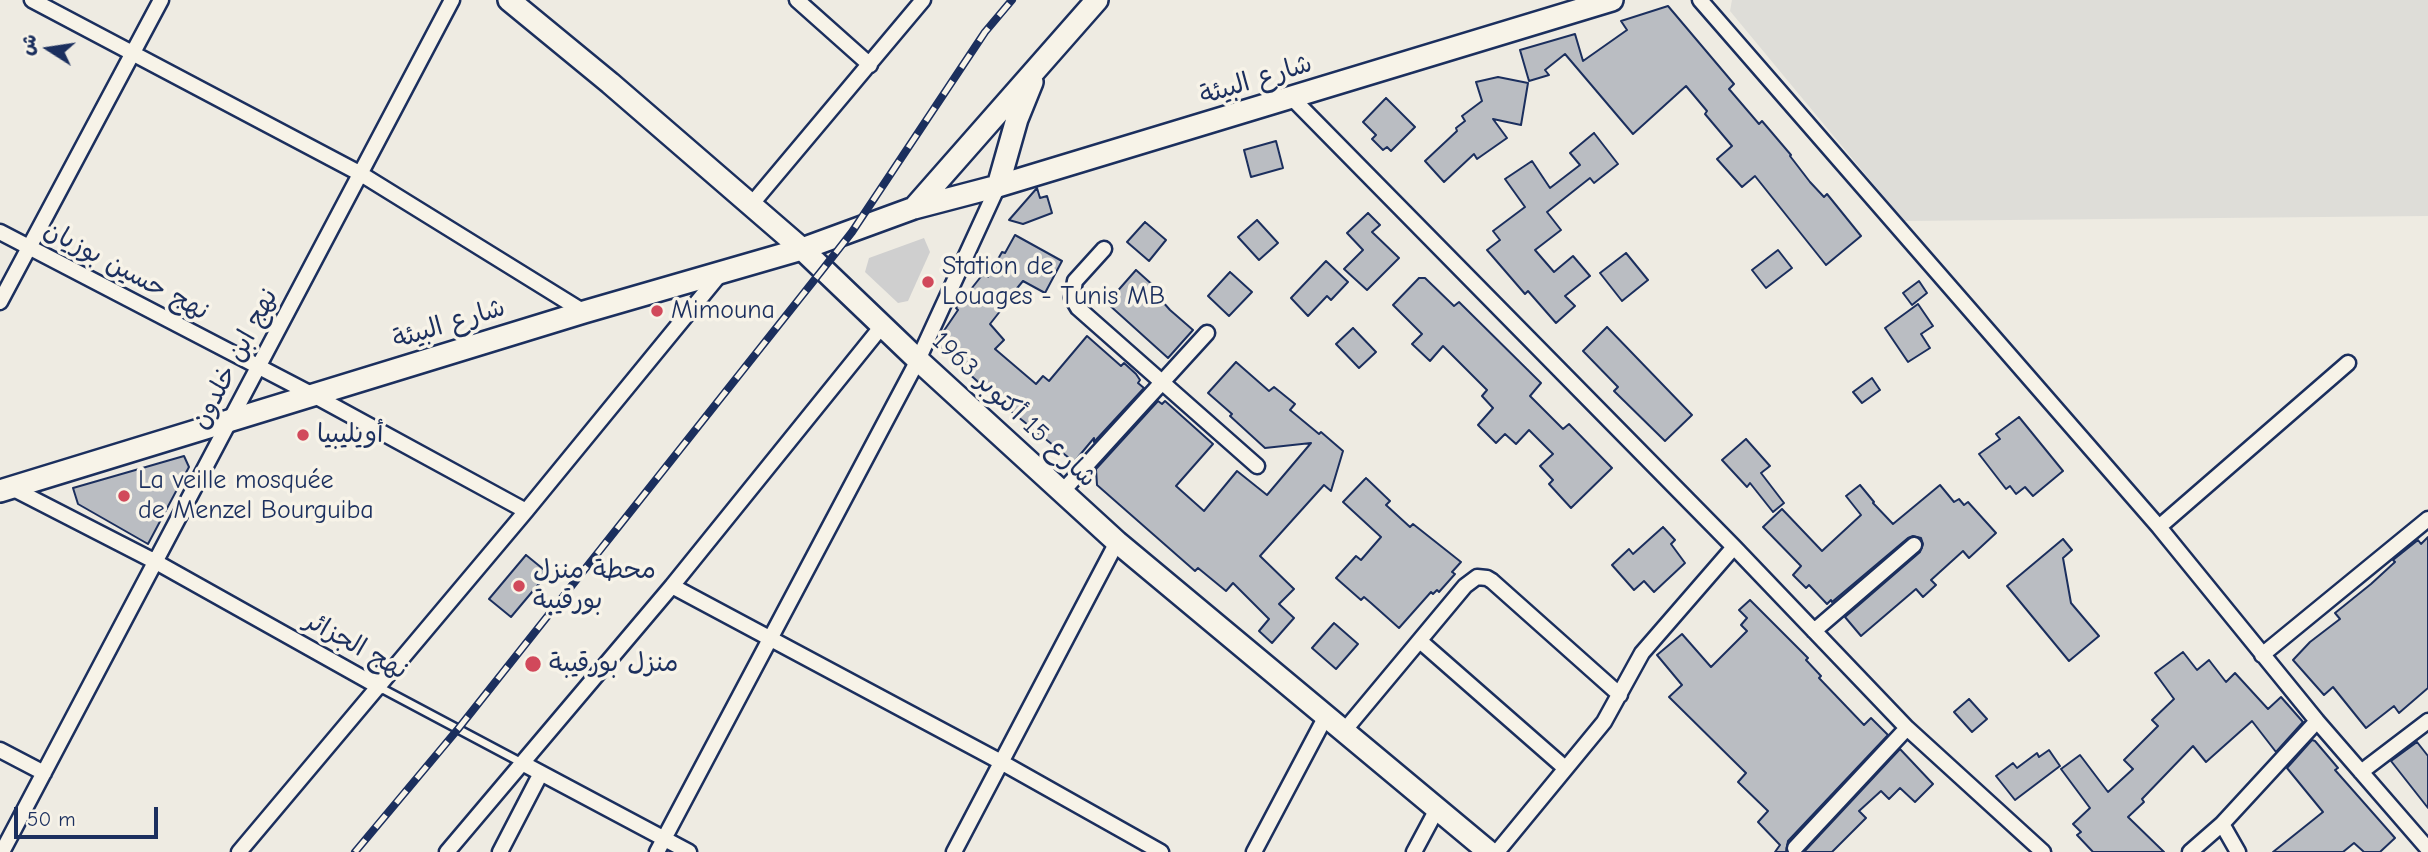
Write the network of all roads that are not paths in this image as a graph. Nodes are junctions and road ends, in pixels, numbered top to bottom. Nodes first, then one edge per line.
1 (32, 0) edge
2 (161, 0) edge
3 (452, 0) edge
4 (509, 0) edge
5 (797, 0) edge
6 (923, 0) edge
7 (1097, 0) edge
8 (1612, 0) edge
9 (1700, 0) edge
10 (132, 52) junction
11 (870, 65) junction
12 (1038, 68) junction
13 (1292, 98) junction
14 (361, 174) junction
15 (998, 186) junction
16 (751, 206) junction
17 (914, 208) junction
18 (0, 232) edge
19 (29, 248) junction
20 (802, 249) junction
21 (1104, 249) dead end
22 (721, 272) junction
23 (0, 302) edge
24 (584, 312) junction
25 (882, 326) junction
26 (1207, 333) dead end
27 (918, 360) junction
28 (2348, 363) dead end
29 (258, 368) junction
30 (1163, 382) junction
31 (315, 396) junction
32 (230, 421) junction
33 (1257, 466) dead end
34 (4, 487) edge
35 (1061, 492) junction
36 (526, 511) junction
37 (2428, 519) edge
38 (2159, 527) junction
39 (1117, 542) junction
40 (1914, 545) dead end
41 (1734, 547) junction
42 (156, 562) junction
43 (672, 586) junction
44 (1814, 631) junction
45 (771, 638) junction
46 (1420, 641) junction
47 (2262, 655) junction
48 (379, 687) junction
49 (1620, 695) junction
50 (1326, 716) junction
51 (2428, 720) edge
52 (2317, 722) junction
53 (1907, 728) junction
54 (1344, 732) junction
55 (0, 750) edge
56 (1001, 762) junction
57 (522, 763) junction
58 (1565, 768) junction
59 (2361, 772) junction
60 (44, 773) junction
61 (541, 774) junction
62 (1437, 808) junction
63 (2222, 824) junction
64 (661, 846) edge
65 (1795, 848) dead end
66 (2428, 849) edge
67 (2, 852) edge
68 (239, 852) edge
69 (447, 852) edge
70 (500, 852) edge
71 (689, 852) edge
72 (954, 852) edge
73 (1161, 852) edge
74 (1254, 852) edge
75 (1414, 852) edge
76 (1489, 852) edge
77 (1497, 852) edge
78 (2043, 852) edge
79 (2190, 852) edge
80 (2238, 852) edge

1 - 10 street
2 - 10 street
3 - 14 street, نهج ابن خلدون
4 - 16 main road, شارع 15 أكتوبر 1963
5 - 11 street
6 - 11 street
7 - 12 main road, شارع البيئة
8 - 13 main road, شارع البيئة
9 - 38 street
10 - 14 street
10 - 19 street
11 - 16 street
12 - 15 main road
12 - 17 main road, شارع البيئة
13 - 15 main road, شارع البيئة
13 - 41 street
14 - 24 street
14 - 29 street, نهج ابن خلدون
15 - 17 main road, شارع البيئة
15 - 27 street
16 - 20 main road, شارع 15 أكتوبر 1963
17 - 20 main road, شارع البيئة
18 - 19 street, نهج حسين بوزيان
19 - 23 street
19 - 29 street, نهج حسين بوزيان
20 - 22 main road, شارع البيئة
20 - 25 main road, شارع 15 أكتوبر 1963
21 - 30 street
22 - 24 main road, شارع البيئة
22 - 36 street
24 - 31 main road, شارع البيئة
25 - 27 main road, شارع 15 أكتوبر 1963
25 - 43 street
26 - 30 street
27 - 35 main road, شارع 15 أكتوبر 1963
27 - 45 street
28 - 38 street
29 - 31 street, نهج حسين بوزيان
29 - 32 street, نهج ابن خلدون
30 - 33 street
30 - 35 street
31 - 32 main road, شارع البيئة
31 - 36 street, نهج حسين بوزيان
32 - 34 main road, شارع البيئة
32 - 42 street, نهج ابن خلدون
34 - 42 street, نهج الجزائر
35 - 39 main road, شارع 15 أكتوبر 1963
36 - 48 street
37 - 47 street
38 - 47 street
39 - 50 main road, شارع 15 أكتوبر 1963
39 - 56 street
40 - 44 street
41 - 44 street
41 - 49 street
42 - 48 street, نهج الجزائر
42 - 60 street, نهج ابن خلدون
43 - 45 street
43 - 57 street
44 - 53 street
45 - 56 street
45 - 64 street
46 - 49 street
46 - 54 street
46 - 58 street
47 - 52 street
48 - 57 lane, نهج الجزائر
48 - 68 street
49 - 58 street
50 - 54 main road, شارع 15 أكتوبر 1963
50 - 74 street
51 - 59 street
52 - 59 street
52 - 63 street
53 - 65 street
53 - 78 street
54 - 62 main road, شارع 15 أكتوبر 1963
55 - 60 street
56 - 72 street
56 - 73 street
57 - 61 street, نهج الجزائر
57 - 69 street
58 - 77 street
59 - 66 street
60 - 67 street, نهج ابن خلدون
61 - 64 street, نهج الجزائر
61 - 70 street
62 - 75 street
62 - 76 main road, شارع 15 أكتوبر 1963
63 - 79 street
63 - 80 street
64 - 71 street, نهج الجزائر

